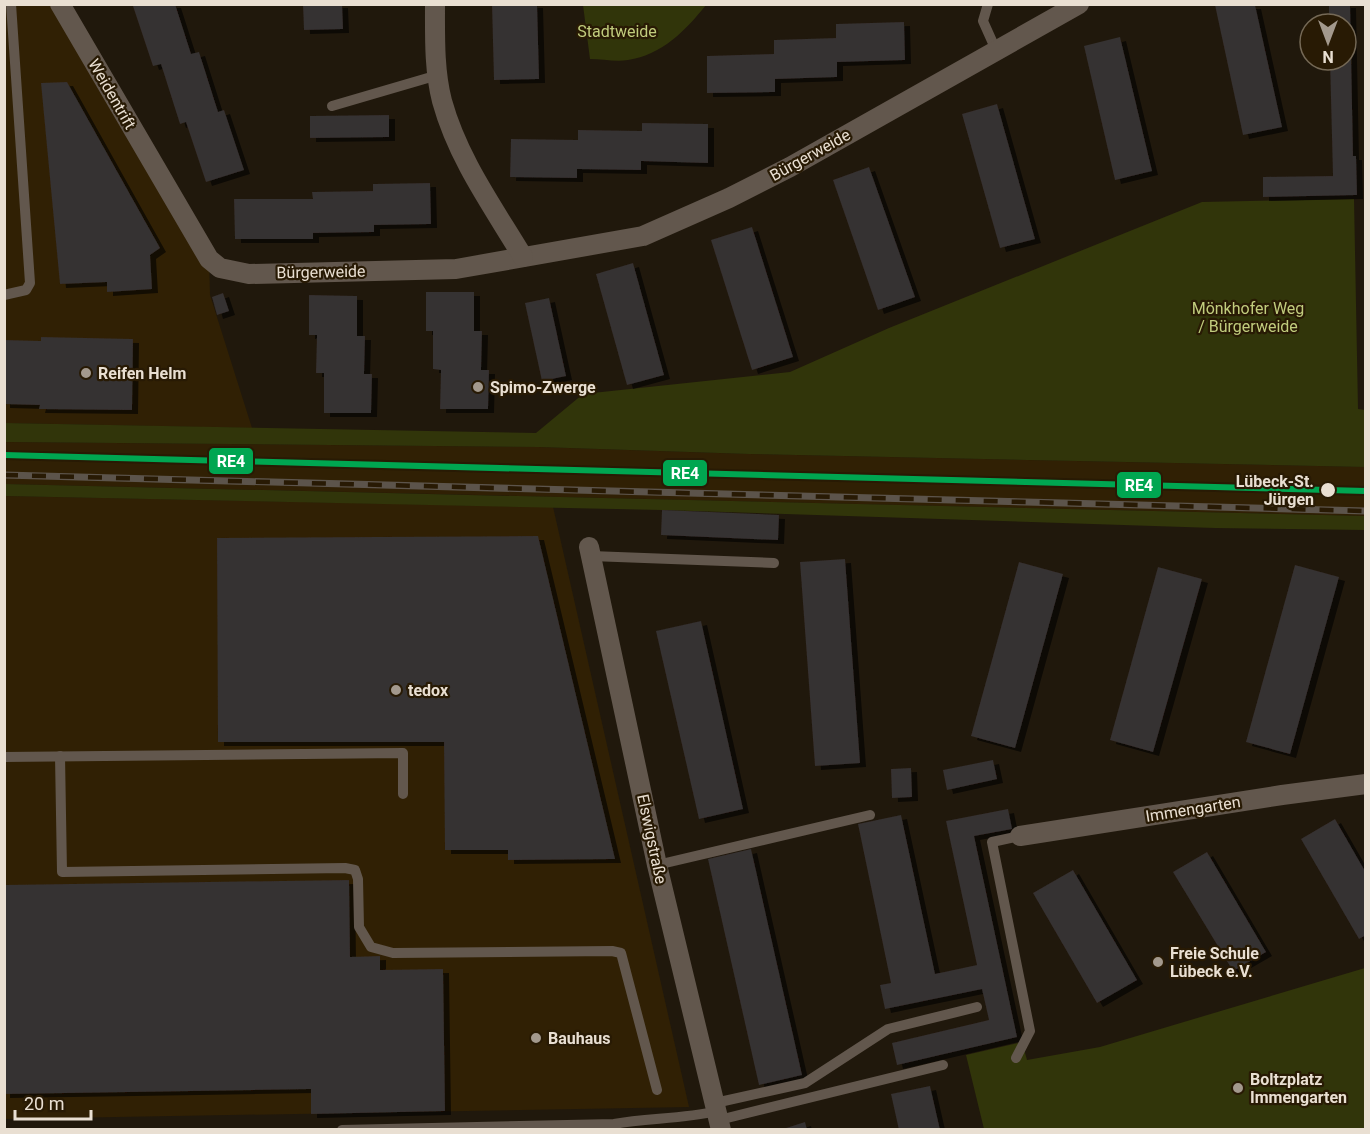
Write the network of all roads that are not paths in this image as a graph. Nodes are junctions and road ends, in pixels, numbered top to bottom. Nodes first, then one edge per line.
1 (10, 4) edge
2 (60, 4) edge
3 (435, 4) edge
4 (988, 4) edge
5 (1079, 4) edge
6 (996, 50) junction
7 (438, 75) junction
8 (332, 106) dead end
9 (165, 183) joint
10 (524, 257) junction
11 (4, 295) edge
12 (590, 552) joint
13 (774, 563) dead end
14 (60, 756) junction
15 (4, 757) edge
16 (1365, 784) edge
17 (403, 794) dead end
18 (870, 814) dead end
19 (1020, 836) joint
20 (657, 865) junction
21 (976, 1007) dead end
22 (1016, 1058) dead end
23 (943, 1065) dead end
24 (657, 1090) dead end
25 (718, 1116) edge
26 (342, 1130) edge

1 - 11 lane
2 - 9 street, Weidentrift
3 - 7 street
4 - 6 lane
5 - 6 street, Bürgerweide
6 - 10 street, Bürgerweide
7 - 8 lane
7 - 10 street
9 - 10 street, Bürgerweide
12 - 13 lane
12 - 20 street, Elswigstraße
14 - 15 lane
14 - 17 lane
14 - 24 lane
16 - 19 street, Immengarten
18 - 20 lane
19 - 22 lane
20 - 25 street, Elswigstraße
21 - 25 lane
23 - 25 lane
25 - 26 lane

